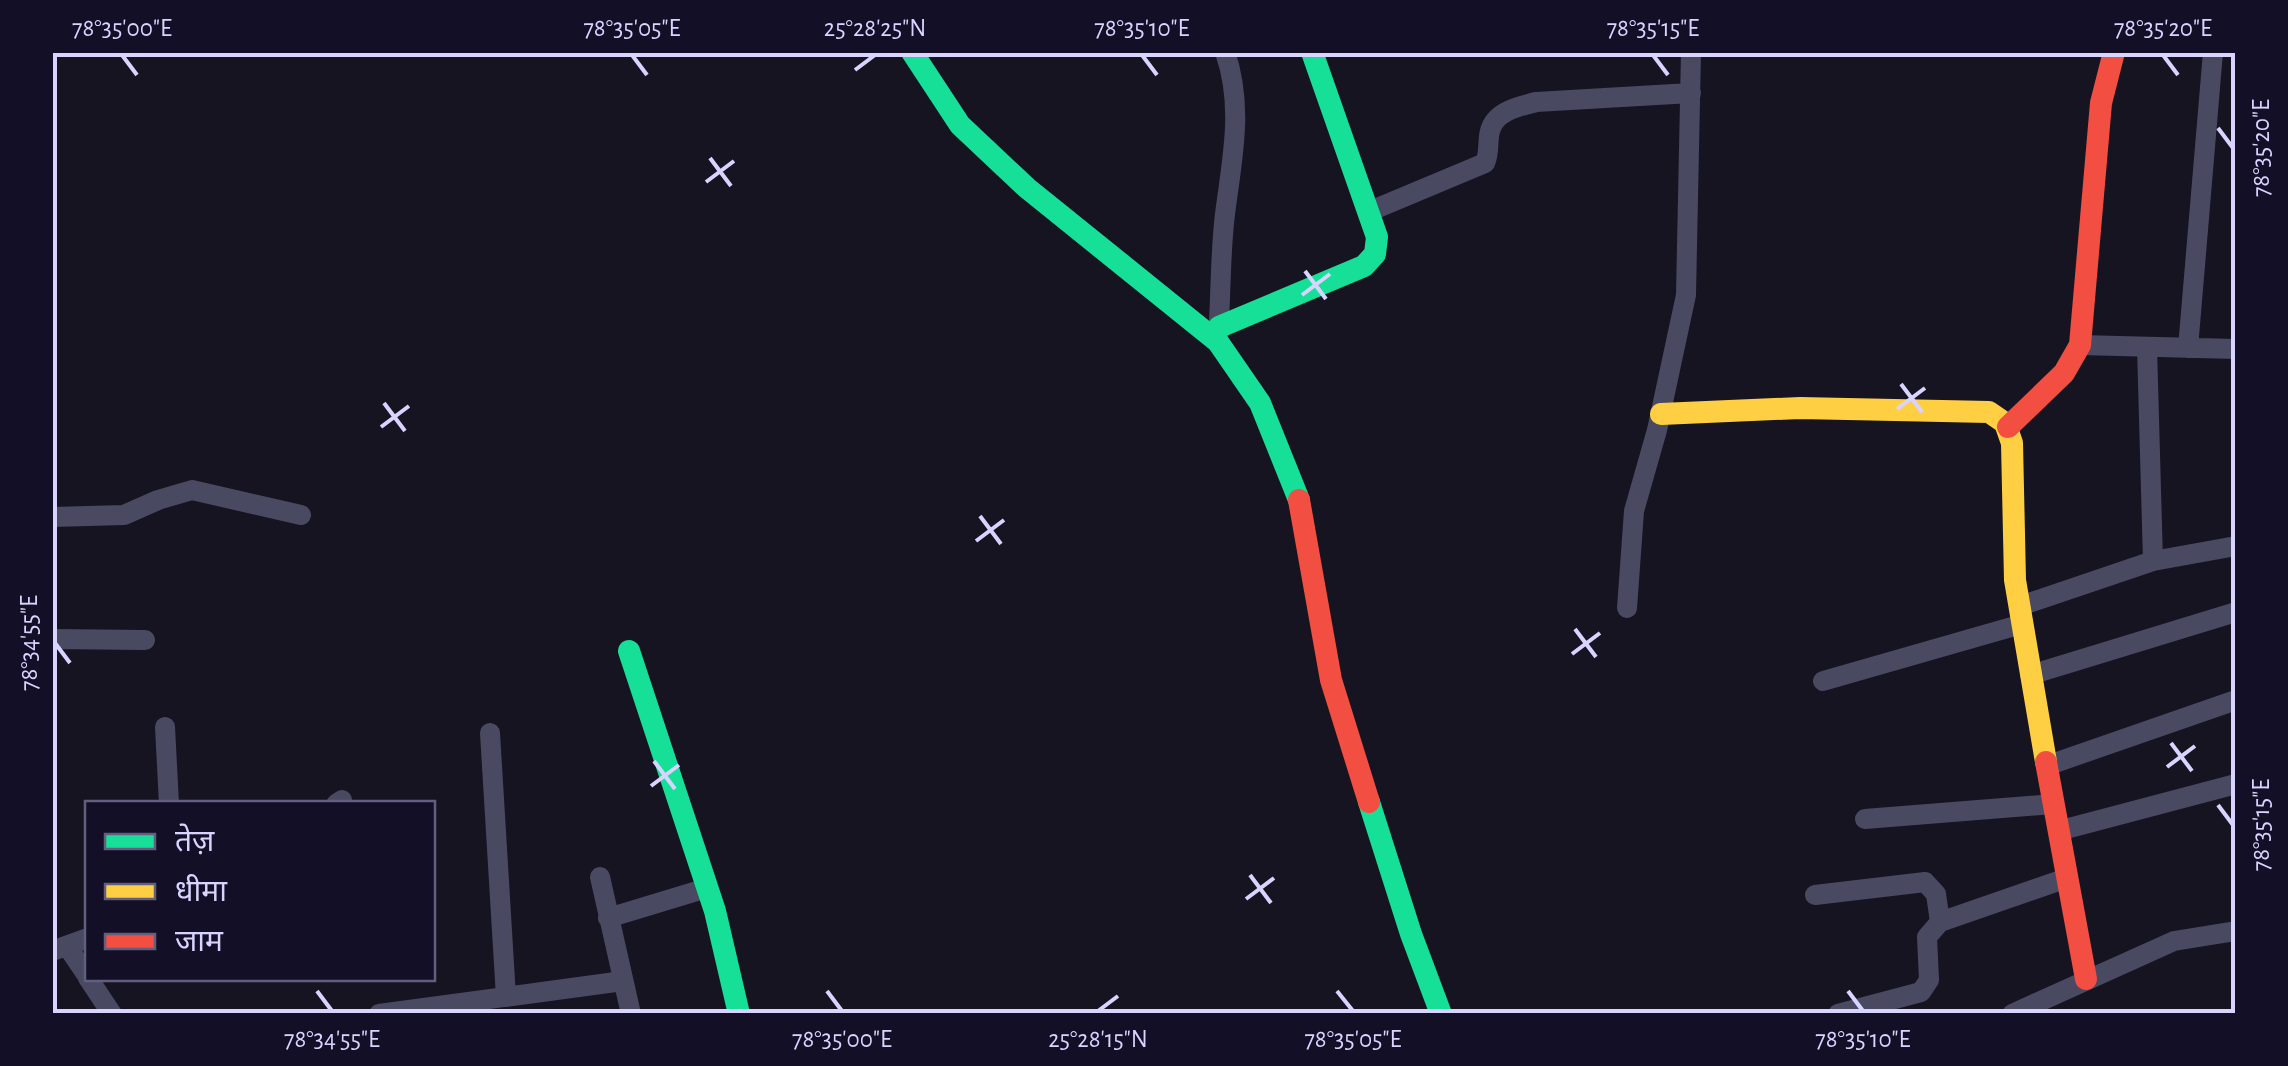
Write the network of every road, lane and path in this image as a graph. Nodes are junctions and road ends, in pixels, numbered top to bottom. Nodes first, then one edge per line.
1 (912, 52) edge
2 (1225, 52) edge
3 (1312, 52) edge
4 (1692, 52) edge
5 (2114, 52) edge
6 (2213, 52) edge
7 (1691, 93) junction
8 (1368, 212) junction
9 (1218, 334) junction
10 (2080, 344) junction
11 (2147, 347) junction
12 (2188, 348) junction
13 (2236, 349) edge
14 (1661, 414) junction
15 (2008, 427) junction
16 (301, 514) dead end
17 (52, 517) edge
18 (2236, 546) edge
19 (2153, 561) junction
20 (1628, 608) dead end
21 (2236, 612) edge
22 (2021, 615) junction
23 (52, 640) edge
24 (145, 640) dead end
25 (629, 650) dead end
26 (2030, 675) junction
27 (1823, 681) dead end
28 (2236, 700) edge
29 (165, 727) dead end
30 (490, 732) dead end
31 (2046, 766) junction
32 (2236, 784) edge
33 (169, 801) edge
34 (2053, 804) junction
35 (1866, 819) dead end
36 (2058, 831) junction
37 (600, 877) dead end
38 (2067, 878) junction
39 (707, 888) junction
40 (1815, 895) dead end
41 (608, 918) junction
42 (1940, 922) junction
43 (2236, 931) edge
44 (85, 939) edge
45 (60, 948) edge
46 (85, 975) edge
47 (2086, 978) junction
48 (90, 981) edge
49 (623, 981) junction
50 (506, 997) junction
51 (112, 1014) edge
52 (380, 1014) edge
53 (631, 1014) edge
54 (740, 1014) edge
55 (1441, 1014) edge
56 (1838, 1014) edge
57 (2012, 1014) edge

1 - 9 street
2 - 9 street
3 - 8 street
4 - 7 street
5 - 10 street
6 - 12 street
7 - 8 street
7 - 14 street
8 - 9 street
9 - 55 street
10 - 11 street
10 - 15 street
11 - 12 street
11 - 19 street
12 - 13 street
14 - 15 street
14 - 20 street
15 - 22 street
16 - 17 street
18 - 19 street
19 - 22 street
21 - 26 street
22 - 26 street
22 - 27 street
23 - 24 street
25 - 39 street
26 - 31 street
28 - 31 street
29 - 33 street
30 - 50 street
31 - 34 street
32 - 36 street
34 - 35 street
34 - 36 street
36 - 38 street
37 - 41 street
38 - 42 street
38 - 47 street
39 - 41 street
39 - 54 street
40 - 42 street
41 - 49 street
42 - 56 street
43 - 47 street
44 - 45 street
45 - 46 street
47 - 57 street
48 - 51 street
49 - 50 street
49 - 53 street
50 - 52 street

